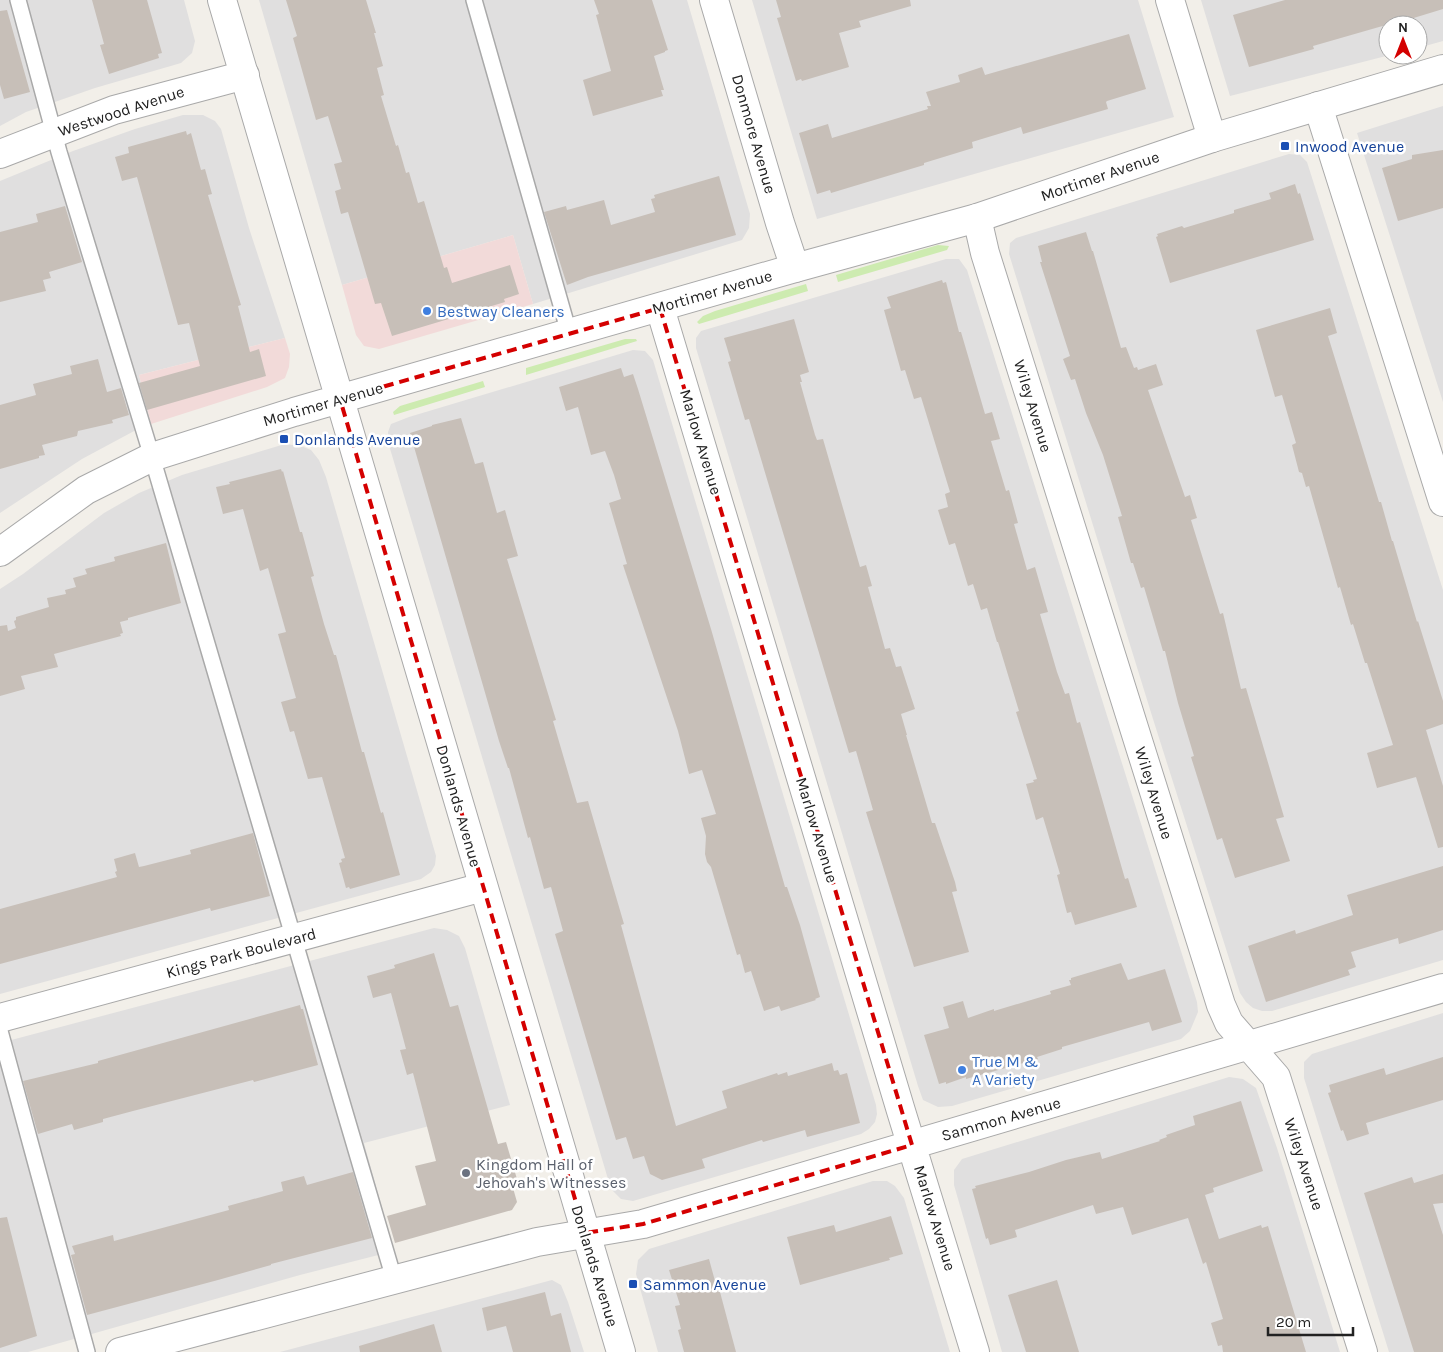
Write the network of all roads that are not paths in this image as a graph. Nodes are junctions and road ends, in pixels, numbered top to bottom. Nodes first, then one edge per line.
1 (18, 0) edge
2 (222, 0) edge
3 (474, 0) edge
4 (714, 0) edge
5 (1170, 0) edge
6 (1443, 69) edge
7 (245, 75) junction
8 (1318, 106) junction
9 (54, 132) junction
10 (1212, 138) junction
11 (0, 154) edge
12 (976, 218) junction
13 (795, 268) junction
14 (660, 308) junction
15 (569, 333) junction
16 (340, 399) junction
17 (152, 457) junction
18 (1443, 502) edge
19 (0, 552) edge
20 (483, 887) junction
21 (294, 939) junction
22 (1443, 988) edge
23 (0, 1018) edge
24 (0, 1031) edge
25 (1251, 1046) junction
26 (912, 1145) junction
27 (585, 1232) junction
28 (394, 1279) junction
29 (87, 1352) edge
30 (120, 1352) edge
31 (621, 1352) edge
32 (975, 1352) edge
33 (1363, 1352) edge

1 - 9 lane
2 - 7 street, Donlands Avenue
3 - 15 lane
4 - 13 street, Donmore Avenue
5 - 10 street
6 - 8 street, Mortimer Avenue
7 - 9 street, Westwood Avenue
7 - 16 street, Donlands Avenue
8 - 10 street, Mortimer Avenue
8 - 18 street
9 - 11 street, Westwood Avenue
9 - 17 lane
10 - 12 street, Mortimer Avenue
12 - 13 street, Mortimer Avenue
12 - 25 street, Wiley Avenue
13 - 14 street, Mortimer Avenue
14 - 15 street, Mortimer Avenue
14 - 26 street, Marlow Avenue
15 - 16 street, Mortimer Avenue
16 - 17 street, Mortimer Avenue
16 - 20 street, Donlands Avenue
17 - 19 street, Mortimer Avenue
17 - 21 lane
20 - 21 street, Kings Park Boulevard
20 - 27 street, Donlands Avenue
21 - 23 street, Kings Park Boulevard
21 - 28 lane
22 - 25 street, Sammon Avenue
24 - 29 lane
25 - 26 street, Sammon Avenue
25 - 33 street, Wiley Avenue
26 - 27 street, Sammon Avenue
26 - 32 street, Marlow Avenue
27 - 28 street, Sammon Avenue
27 - 31 street, Donlands Avenue
28 - 30 street, Sammon Avenue

